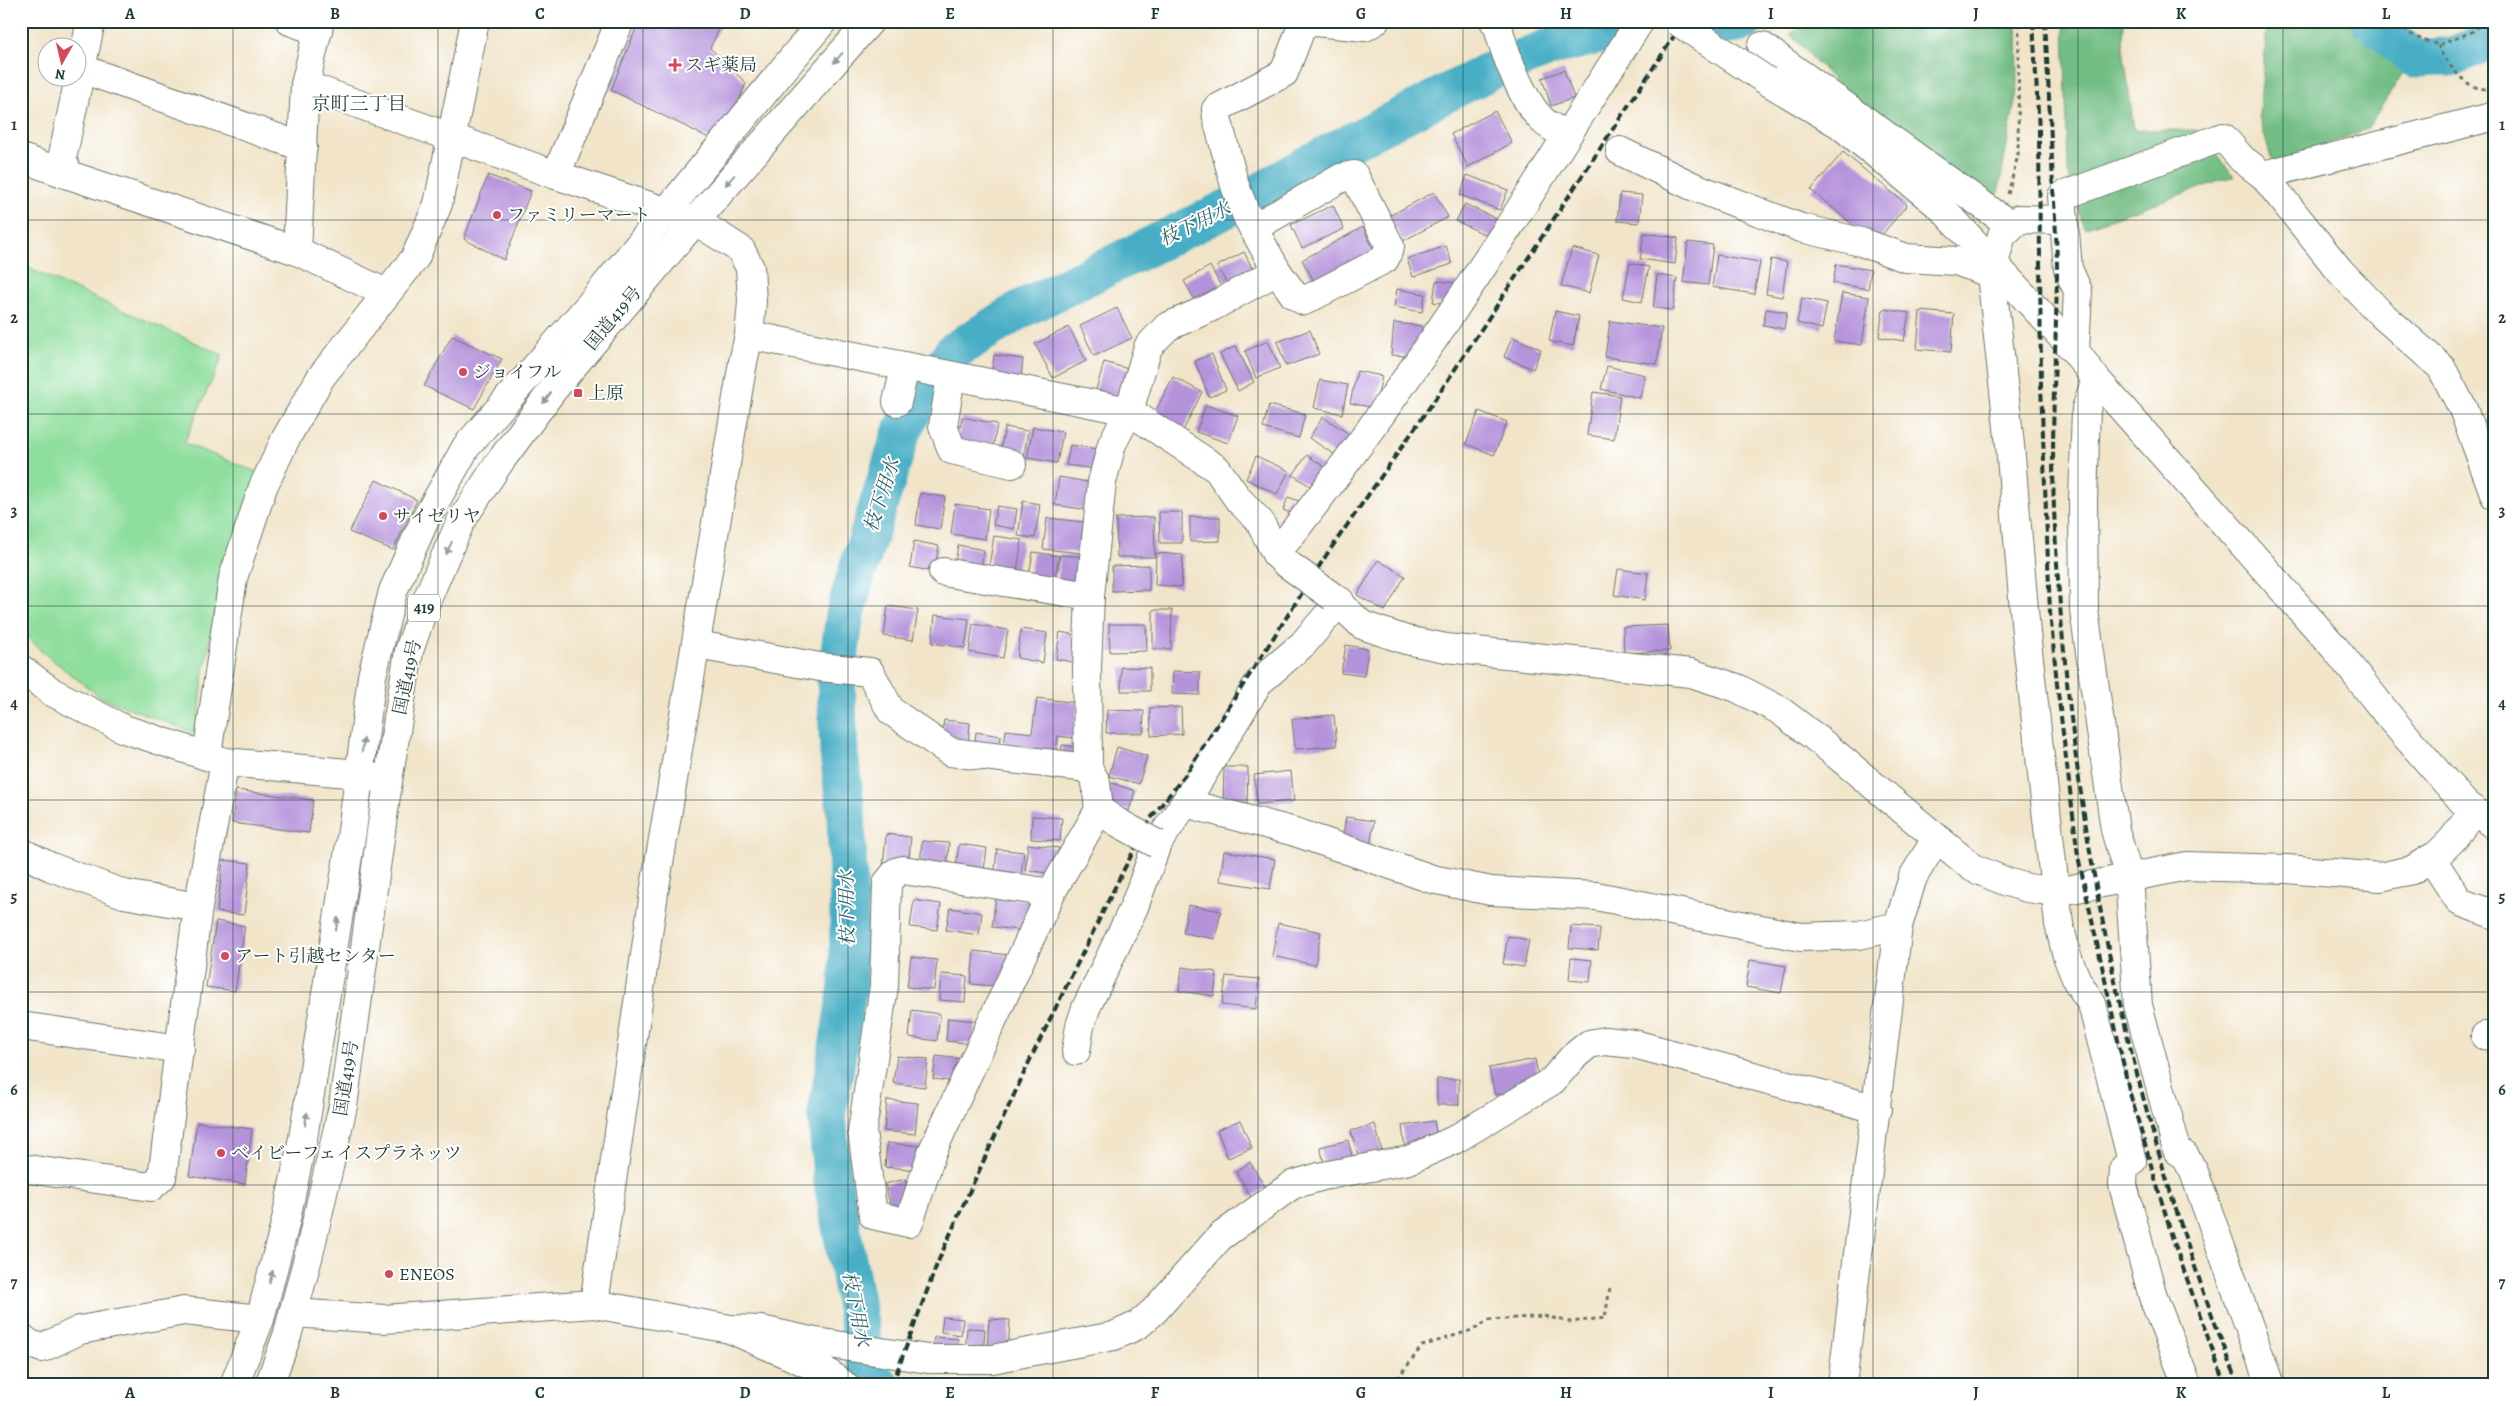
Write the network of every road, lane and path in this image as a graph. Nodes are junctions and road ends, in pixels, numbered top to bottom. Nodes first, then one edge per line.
1 (91, 21) edge
2 (290, 21) edge
3 (475, 21) edge
4 (620, 21) edge
5 (823, 21) edge
6 (870, 21) edge
7 (1304, 21) edge
8 (1375, 21) edge
9 (1494, 21) edge
10 (1640, 21) edge
11 (1677, 21) edge
12 (2019, 21) edge
13 (2401, 21) edge
14 (2483, 21) edge
15 (319, 26) edge
16 (88, 38) edge
17 (2439, 45) junction
18 (1762, 46) dead end
19 (88, 71) edge
20 (305, 85) junction
21 (78, 88) edge
22 (2495, 88) edge
23 (2495, 116) edge
24 (1568, 134) junction
25 (453, 136) junction
26 (303, 146) junction
27 (1620, 151) dead end
28 (21, 158) edge
29 (70, 175) junction
30 (556, 175) junction
31 (2263, 175) junction
32 (664, 212) junction
33 (2064, 220) junction
34 (695, 221) junction
35 (1251, 223) junction
36 (2004, 225) junction
37 (297, 251) junction
38 (1993, 269) junction
39 (1277, 271) junction
40 (386, 293) junction
41 (749, 335) junction
42 (2075, 351) junction
43 (908, 368) junction
44 (951, 376) junction
45 (2096, 379) junction
46 (897, 402) dead end
47 (1129, 411) junction
48 (1012, 464) dead end
49 (2495, 496) edge
50 (1281, 559) junction
51 (943, 572) dead end
52 (1090, 596) junction
53 (1337, 599) junction
54 (697, 645) junction
55 (21, 669) edge
56 (216, 759) junction
57 (1088, 768) junction
58 (359, 774) junction
59 (388, 781) junction
60 (1185, 803) junction
61 (1108, 816) junction
62 (2485, 818) edge
63 (1936, 839) junction
64 (1157, 844) junction
65 (21, 852) edge
66 (2432, 860) junction
67 (2129, 877) junction
68 (2057, 892) junction
69 (1051, 894) junction
70 (198, 908) junction
71 (2495, 915) edge
72 (1898, 926) junction
73 (21, 1026) edge
74 (180, 1049) junction
75 (1076, 1051) dead end
76 (1877, 1109) junction
77 (21, 1168) edge
78 (1610, 1287) dead end
79 (594, 1304) junction
80 (290, 1324) junction
81 (730, 1329) junction
82 (255, 1330) junction
83 (24, 1343) edge
84 (234, 1385) edge
85 (269, 1385) edge
86 (844, 1385) edge
87 (1393, 1385) edge
88 (1842, 1385) edge
89 (2188, 1385) edge
90 (2270, 1385) edge

1 - 16 main road
2 - 15 main road
3 - 25 main road
4 - 30 main road
5 - 32 main road, 国道419号 / 419
6 -> 34 main road, 国道419号 / 419
7 - 8 main road
7 - 35 main road
9 - 24 main road
10 - 24 main road
11 - 38 main road, bridge
12 - 36 path
13 - 17 path
14 - 17 path
15 - 20 main road
17 - 22 path
18 - 36 main road
19 - 26 main road
20 - 25 main road
20 - 26 main road
21 - 29 main road
23 - 31 main road
24 - 50 main road
25 - 30 main road
25 - 40 main road
26 - 37 main road
27 - 38 main road
28 - 29 main road
29 - 37 main road
30 - 32 main road
31 - 33 main road
31 - 49 main road
32 - 34 main road
58 -> 32 main road, 国道419号 / 419
33 - 36 main road
33 - 42 main road
34 - 41 main road
34 -> 59 main road, 国道419号 / 419
35 - 39 main road
35 - 39 main road
36 - 38 main road
37 - 40 main road
38 - 42 main road
38 - 68 main road
39 - 47 main road
40 - 56 main road
41 - 43 main road
41 - 54 main road
42 - 45 main road
43 - 44 main road
43 - 46 main road
44 - 47 main road
44 - 48 main road
45 - 62 main road
45 - 67 main road
47 - 50 main road
47 - 52 main road
50 - 53 main road, bridge
51 - 52 main road
52 - 57 main road
53 - 60 main road
53 - 63 main road
54 - 57 main road
54 - 79 main road
55 - 56 main road
56 - 58 main road
56 - 70 main road
57 - 61 main road
58 - 59 main road
82 -> 58 main road, 国道419号 / 419
59 - 80 main road, 国道419号 / 419
60 - 64 main road
60 - 72 main road
61 - 64 main road, bridge
61 - 69 main road
62 - 66 main road
63 - 68 main road
63 - 72 main road
64 - 75 main road
65 - 70 main road
66 - 67 main road
66 - 71 main road
67 - 68 main road
67 - 90 main road
68 - 89 main road
69 - 69 main road
70 - 74 main road
72 - 76 main road
73 - 74 main road
74 - 77 main road
76 - 81 main road
76 - 88 main road
78 - 87 path
79 - 80 main road
79 - 81 main road
80 - 85 main road, 国道419号 / 419
81 - 86 main road
82 - 83 main road
82 - 84 main road, 国道419号 / 419

